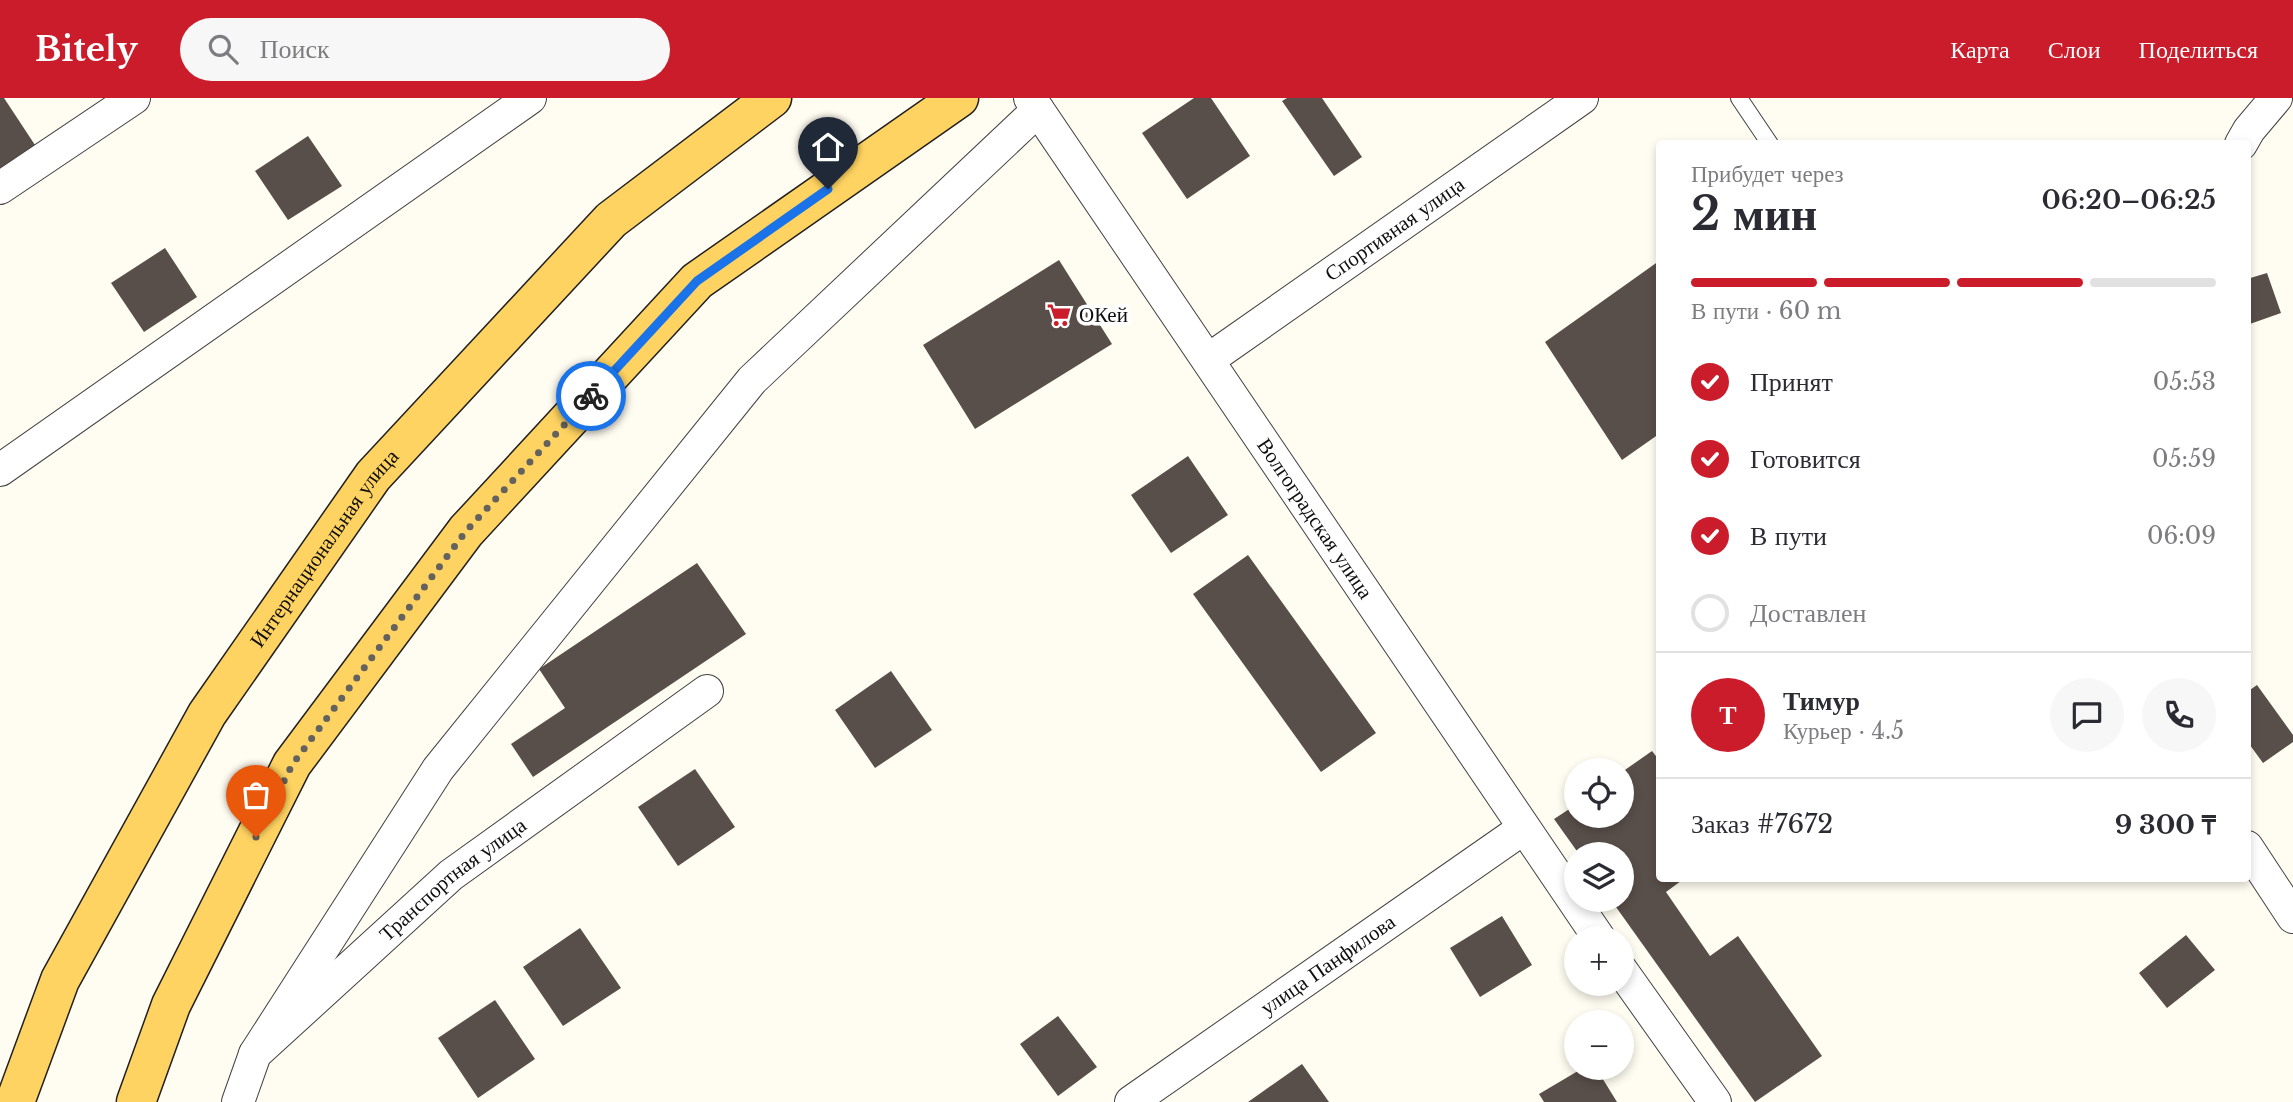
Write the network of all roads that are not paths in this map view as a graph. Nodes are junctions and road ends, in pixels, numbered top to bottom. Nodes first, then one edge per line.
1 (134, 98) edge
2 (530, 98) edge
3 (772, 98) edge
4 (959, 98) edge
5 (1582, 98) edge
6 (1738, 98) edge
7 (2276, 98) edge
8 (1034, 104) edge
9 (1767, 140) edge
10 (2243, 140) edge
11 (0, 188) edge
12 (1208, 360) junction
13 (0, 470) edge
14 (707, 691) dead end
15 (1524, 828) junction
16 (2251, 853) edge
17 (2293, 917) edge
18 (1591, 926) edge
19 (1634, 988) edge
20 (255, 1054) junction
21 (15, 1102) edge
22 (136, 1102) edge
23 (237, 1102) edge
24 (1131, 1102) edge
25 (1715, 1102) edge

1 - 11 street
2 - 13 street
3 - 21 main road, Интернациональная улица
4 - 22 main road
5 - 12 street, Спортивная улица
6 - 9 lane
7 - 10 street
8 - 12 street, Волгоградская улица
8 - 20 street
12 - 15 street, Волгоградская улица
14 - 20 street, Транспортная улица
15 - 18 street, Волгоградская улица
15 - 24 street, улица Панфилова
16 - 17 street
19 - 25 street
20 - 23 street, Транспортная улица

